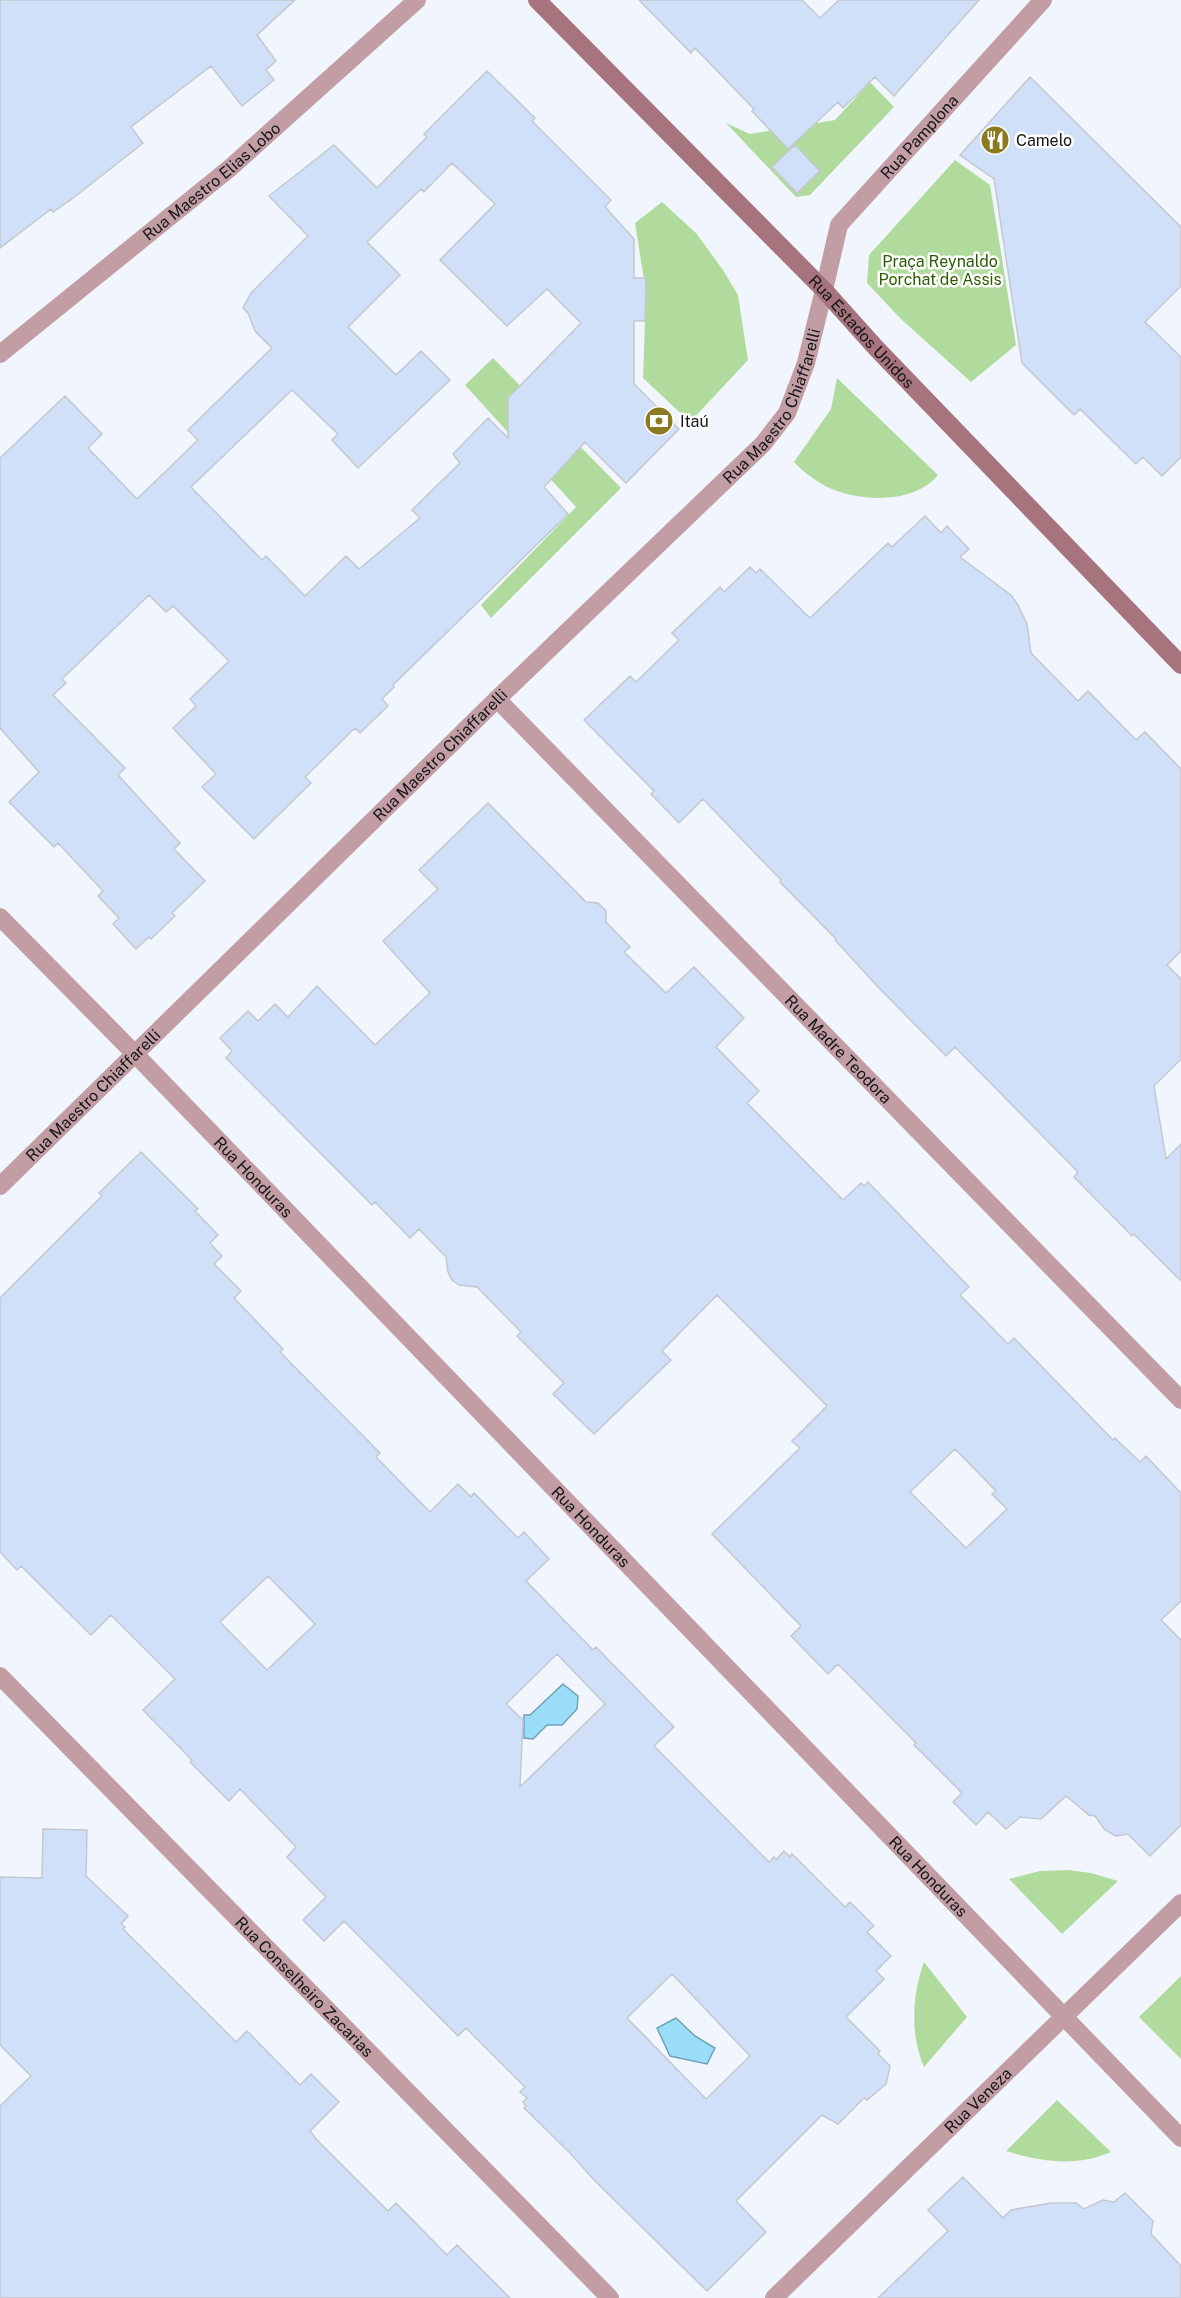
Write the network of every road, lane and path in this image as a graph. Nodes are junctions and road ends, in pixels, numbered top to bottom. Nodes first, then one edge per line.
1 (417, 0) edge
2 (537, 0) edge
3 (1043, 0) edge
4 (824, 290) junction
5 (0, 354) edge
6 (1181, 665) edge
7 (497, 699) junction
8 (0, 916) edge
9 (135, 1054) junction
10 (0, 1186) edge
11 (1181, 1400) edge
12 (0, 1676) edge
13 (1181, 1903) edge
14 (1064, 2016) junction
15 (1181, 2138) edge
16 (610, 2298) edge
17 (774, 2298) edge

1 - 5 street, Rua Maestro Elias Lobo
2 - 4 main road, Rua Estados Unidos
3 - 4 street, Rua Pamplona
4 - 6 main road, Rua Estados Unidos
4 - 7 street, Rua Maestro Chiaffarelli
7 - 9 street, Rua Maestro Chiaffarelli
7 - 11 street, Rua Madre Teodora
8 - 9 street, Rua Honduras
9 - 10 street, Rua Maestro Chiaffarelli
9 - 14 street, Rua Honduras
12 - 16 street, Rua Conselheiro Zacarias
13 - 14 street, Rua Veneza
14 - 15 street, Rua Honduras
14 - 17 street, Rua Veneza

